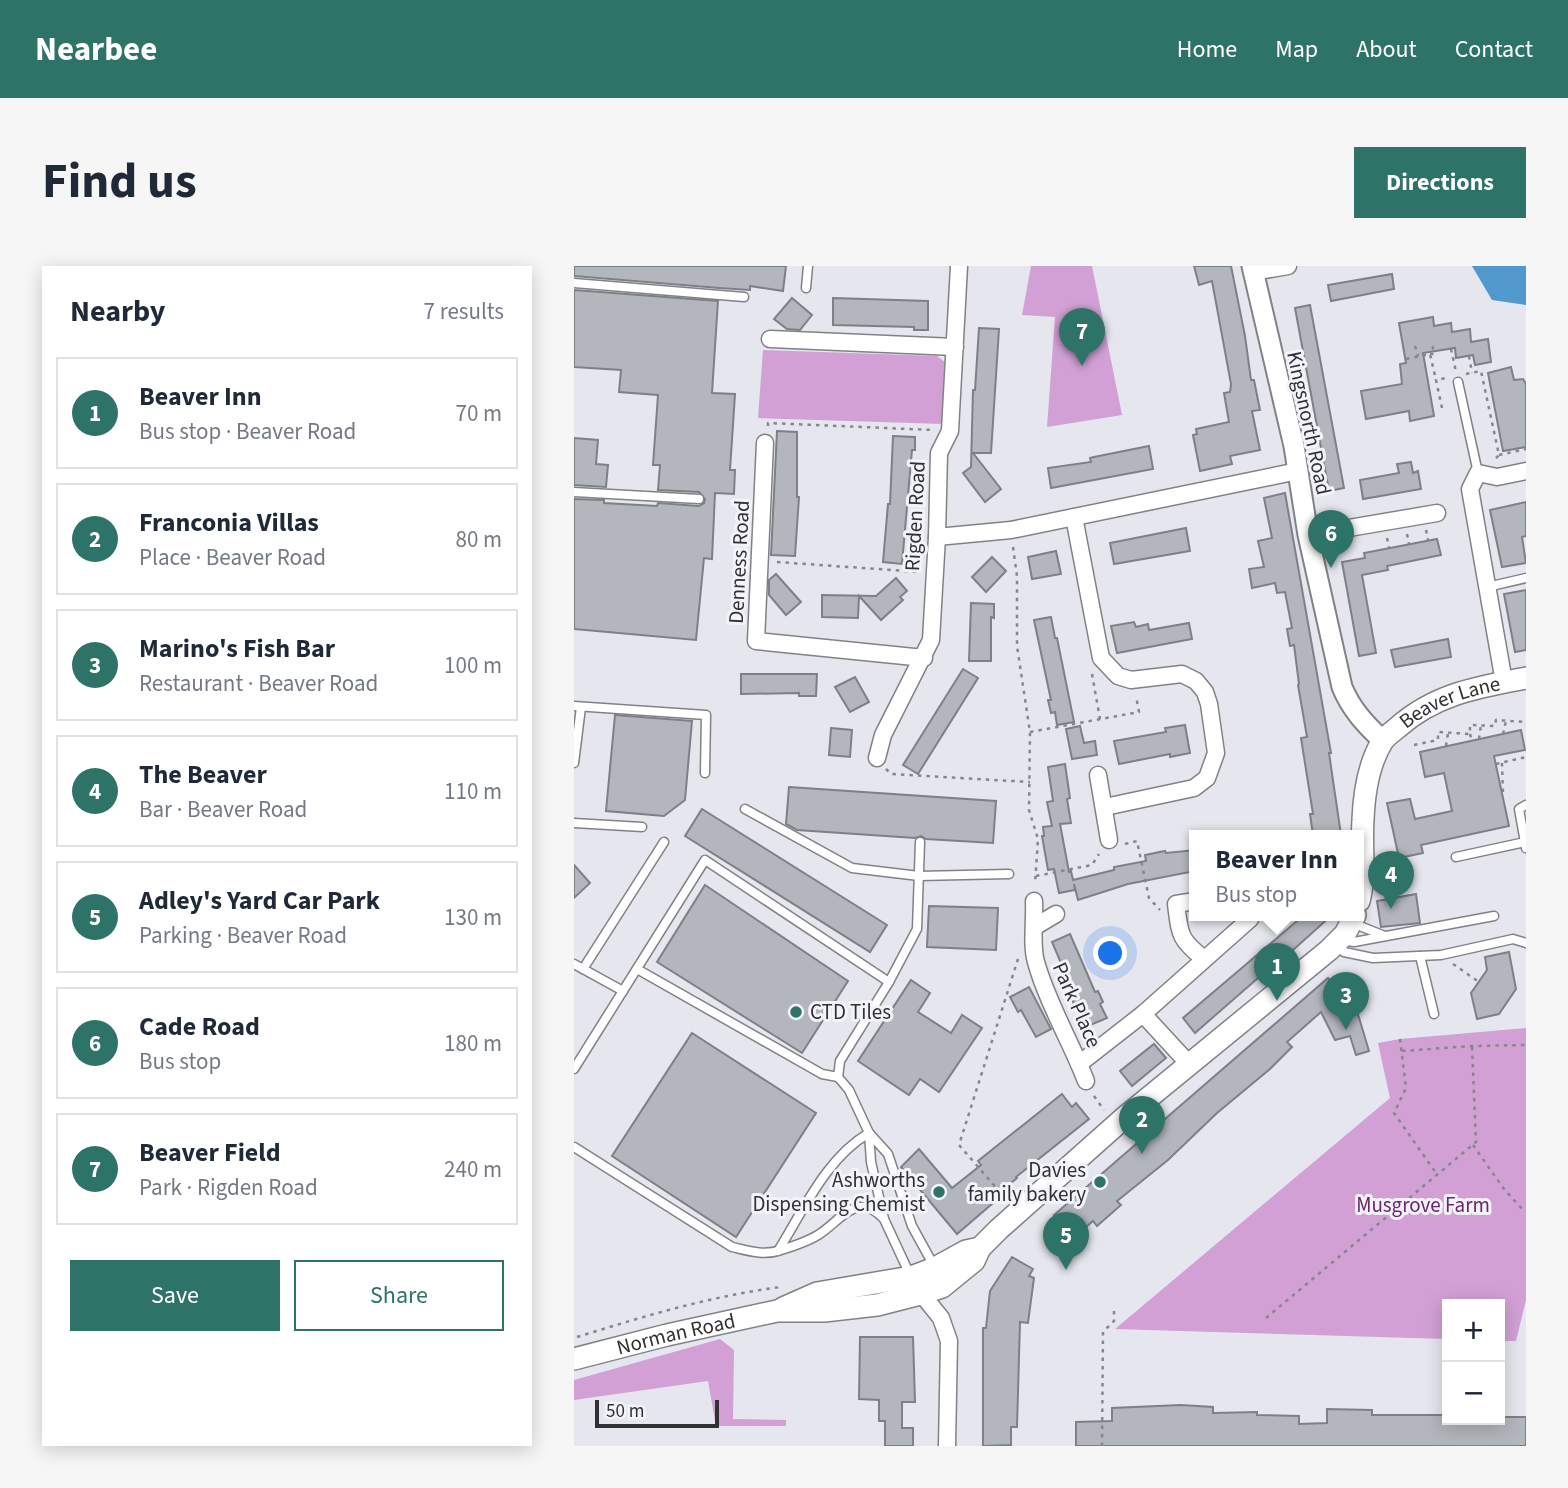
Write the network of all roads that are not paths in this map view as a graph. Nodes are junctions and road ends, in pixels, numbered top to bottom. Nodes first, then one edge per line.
1 (808, 266) edge
2 (959, 266) edge
3 (1288, 266) edge
4 (1252, 269) edge
5 (574, 284) edge
6 (806, 288) dead end
7 (744, 297) dead end
8 (770, 339) dead end
9 (955, 347) junction
10 (1457, 379) road end
11 (765, 443) road end
12 (1298, 471) junction
13 (1526, 471) edge
14 (1478, 473) junction
15 (574, 492) edge
16 (699, 499) dead end
17 (1437, 513) dead end
18 (1074, 517) junction
19 (1308, 536) junction
20 (937, 537) junction
21 (1526, 578) edge
22 (1487, 587) junction
23 (924, 658) junction
24 (1526, 678) edge
25 (1504, 682) junction
26 (577, 706) edge
27 (1382, 741) junction
28 (877, 758) road end
29 (574, 763) edge
30 (705, 773) dead end
31 (1098, 775) dead end
32 (1526, 805) edge
33 (1105, 807) junction
34 (745, 809) dead end
35 (574, 823) edge
36 (642, 827) dead end
37 (1363, 830) edge
38 (664, 842) dead end
39 (920, 842) dead end
40 (1108, 844) road end
41 (1525, 845) edge
42 (1456, 857) dead end
43 (1009, 874) dead end
44 (919, 876) junction
45 (1034, 901) road end
46 (1189, 902) edge
47 (1056, 914) dead end
48 (1494, 916) dead end
49 (1248, 921) edge
50 (1036, 926) junction
51 (1345, 931) edge
52 (1385, 936) junction
53 (1526, 943) edge
54 (1420, 956) junction
55 (1204, 959) junction
56 (574, 964) edge
57 (583, 969) junction
58 (637, 969) junction
59 (889, 982) junction
60 (623, 991) junction
61 (1143, 1014) junction
62 (1434, 1014) dead end
63 (1079, 1064) junction
64 (1189, 1064) junction
65 (574, 1069) edge
66 (838, 1077) junction
67 (1086, 1081) road end
68 (869, 1133) junction
69 (574, 1147) edge
70 (884, 1219) junction
71 (778, 1251) junction
72 (938, 1278) junction
73 (915, 1285) junction
74 (941, 1318) junction
75 (574, 1359) edge
76 (947, 1446) edge

1 - 6 lane
2 - 9 street, Rigden Road
3 - 4 street
4 - 12 street, Kingsnorth Road
5 - 7 lane
8 - 9 street
9 - 20 street, Rigden Road
10 - 14 lane
11 - 23 street, Denness Road
12 - 18 street
12 - 19 street, Kingsnorth Road
13 - 14 street
14 - 22 street
15 - 16 lane
17 - 19 street
18 - 20 street
18 - 33 street
19 - 27 street, Kingsnorth Road
20 - 23 street, Rigden Road
21 - 22 lane
22 - 25 street
23 - 28 street, Rigden Road
24 - 25 main road, Beaver Lane
25 - 27 main road, Beaver Lane
26 - 29 lane
26 - 30 lane
27 - 37 main road
31 - 33 street
32 - 41 lane
33 - 40 street
34 - 44 lane
35 - 36 lane
38 - 57 lane
39 - 44 lane
41 - 42 lane
43 - 44 lane
44 - 59 lane
45 - 50 street, Park Place
46 - 55 street
47 - 50 street
48 - 52 lane
49 - 55 street, Park Place
50 - 63 street, Park Place
51 - 52 lane
51 - 52 lane
51 - 54 lane
51 - 64 main road
53 - 54 lane
54 - 62 lane
55 - 61 street, Park Place
56 - 57 lane
57 - 60 lane
58 - 59 lane
58 - 60 lane
58 - 66 lane
59 - 66 lane
60 - 65 lane
61 - 63 street, Park Place
61 - 64 street
63 - 67 street
64 - 72 main road, Norman Road
66 - 68 lane
68 - 70 lane
68 - 71 lane
68 - 72 lane
69 - 71 lane
70 - 71 lane
70 - 73 lane
72 - 73 main road, Norman Road
72 - 74 street
73 - 74 street
73 - 75 main road, Norman Road
74 - 76 street

